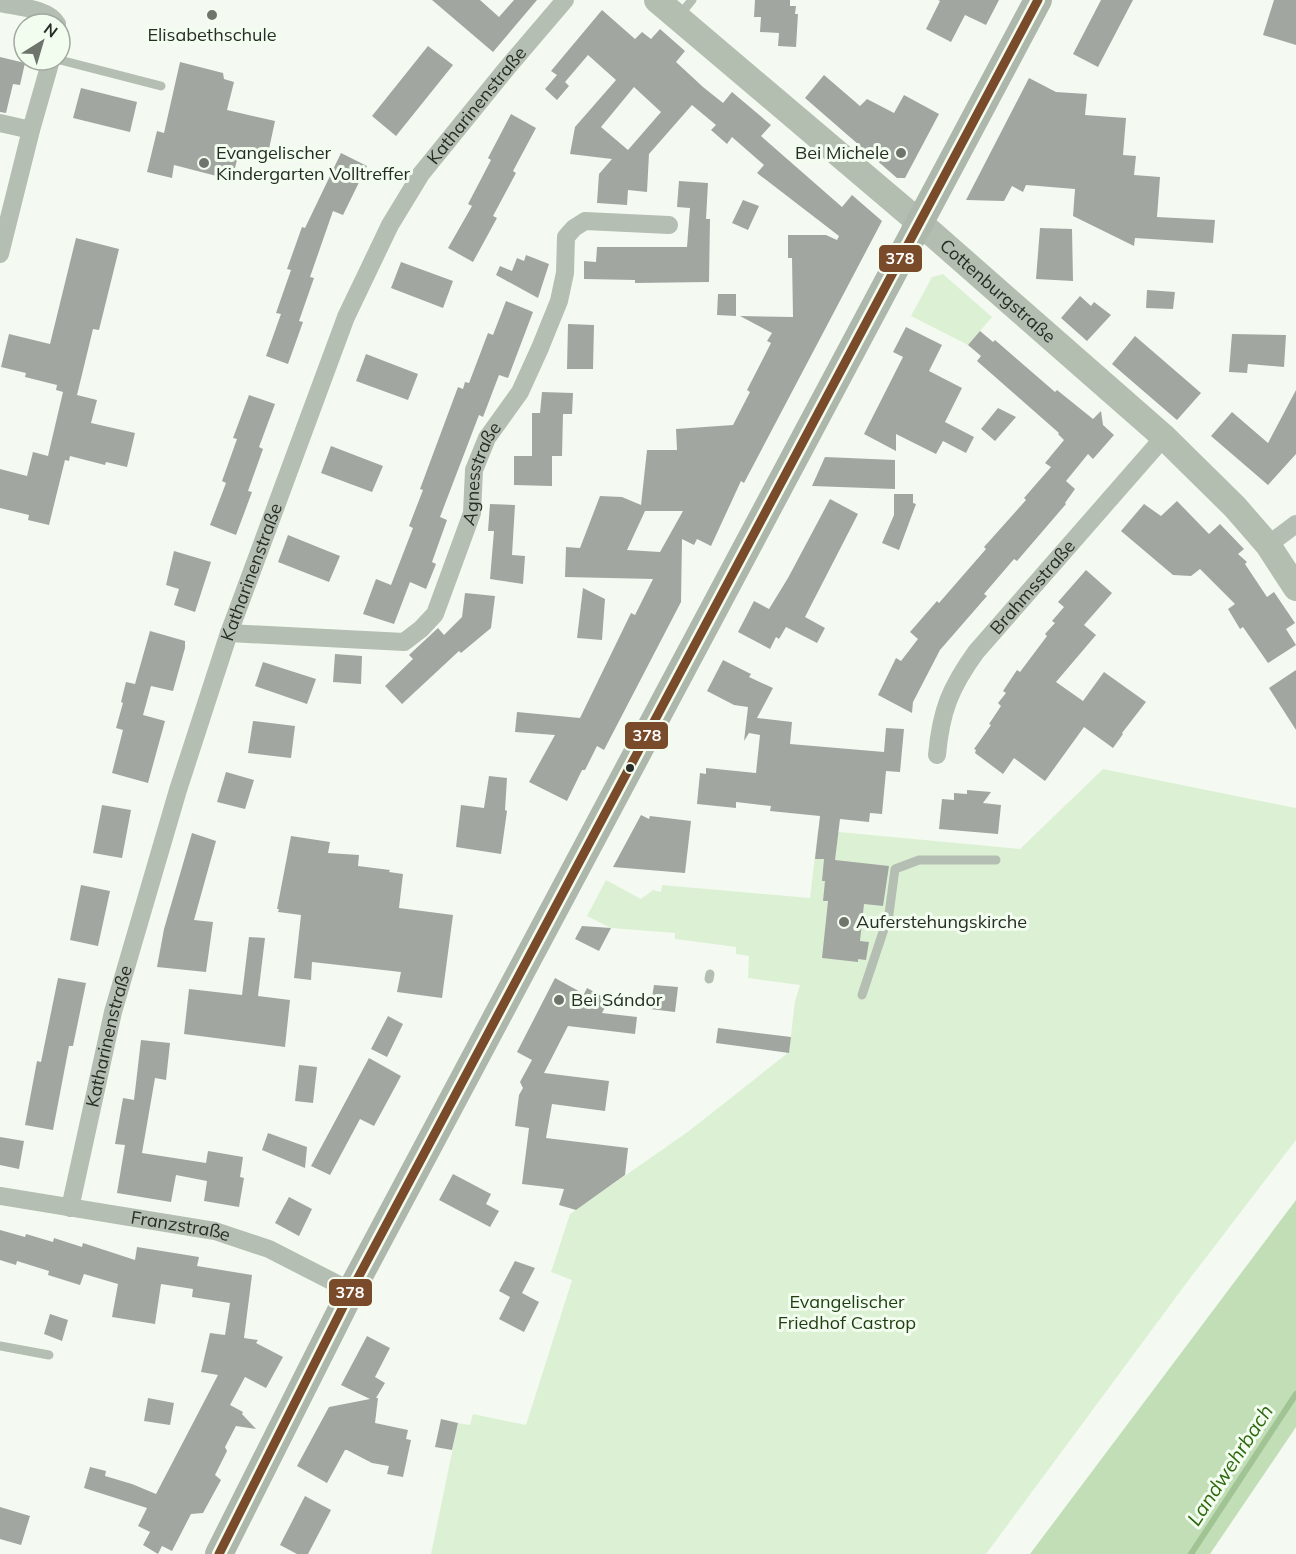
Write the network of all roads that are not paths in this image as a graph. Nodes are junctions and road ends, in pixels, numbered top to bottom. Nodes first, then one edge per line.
1 (565, 0) edge
2 (657, 0) edge
3 (1038, 0) edge
4 (0, 3) edge
5 (685, 9) edge
6 (29, 12) edge
7 (72, 63) edge
8 (48, 72) edge
9 (160, 86) dead end
10 (0, 123) edge
11 (31, 130) junction
12 (920, 223) junction
13 (669, 225) dead end
14 (0, 254) edge
15 (1164, 437) junction
16 (1296, 524) edge
17 (1268, 545) junction
18 (1296, 588) edge
19 (229, 633) junction
20 (937, 755) dead end
21 (996, 860) dead end
22 (862, 996) dead end
23 (0, 1196) edge
24 (70, 1208) junction
25 (351, 1291) junction
26 (0, 1346) edge
27 (49, 1355) dead end
28 (219, 1554) edge

1 - 19 street, Katharinenstraße
2 - 5 street, Cottenburgstraße
3 - 12 main road
4 - 6 street
5 - 12 street, Cottenburgstraße
7 - 9 lane
8 - 11 street
10 - 11 street
11 - 14 street
12 - 15 street, Cottenburgstraße
12 - 25 main road
13 - 19 street, Agnesstraße
15 - 17 street, Cottenburgstraße
15 - 20 street, Brahmsstraße
16 - 17 street
17 - 18 street, Cottenburgstraße
19 - 24 street, Katharinenstraße
21 - 22 lane
23 - 24 street, Franzstraße
24 - 25 street, Franzstraße
25 - 28 main road
26 - 27 lane

